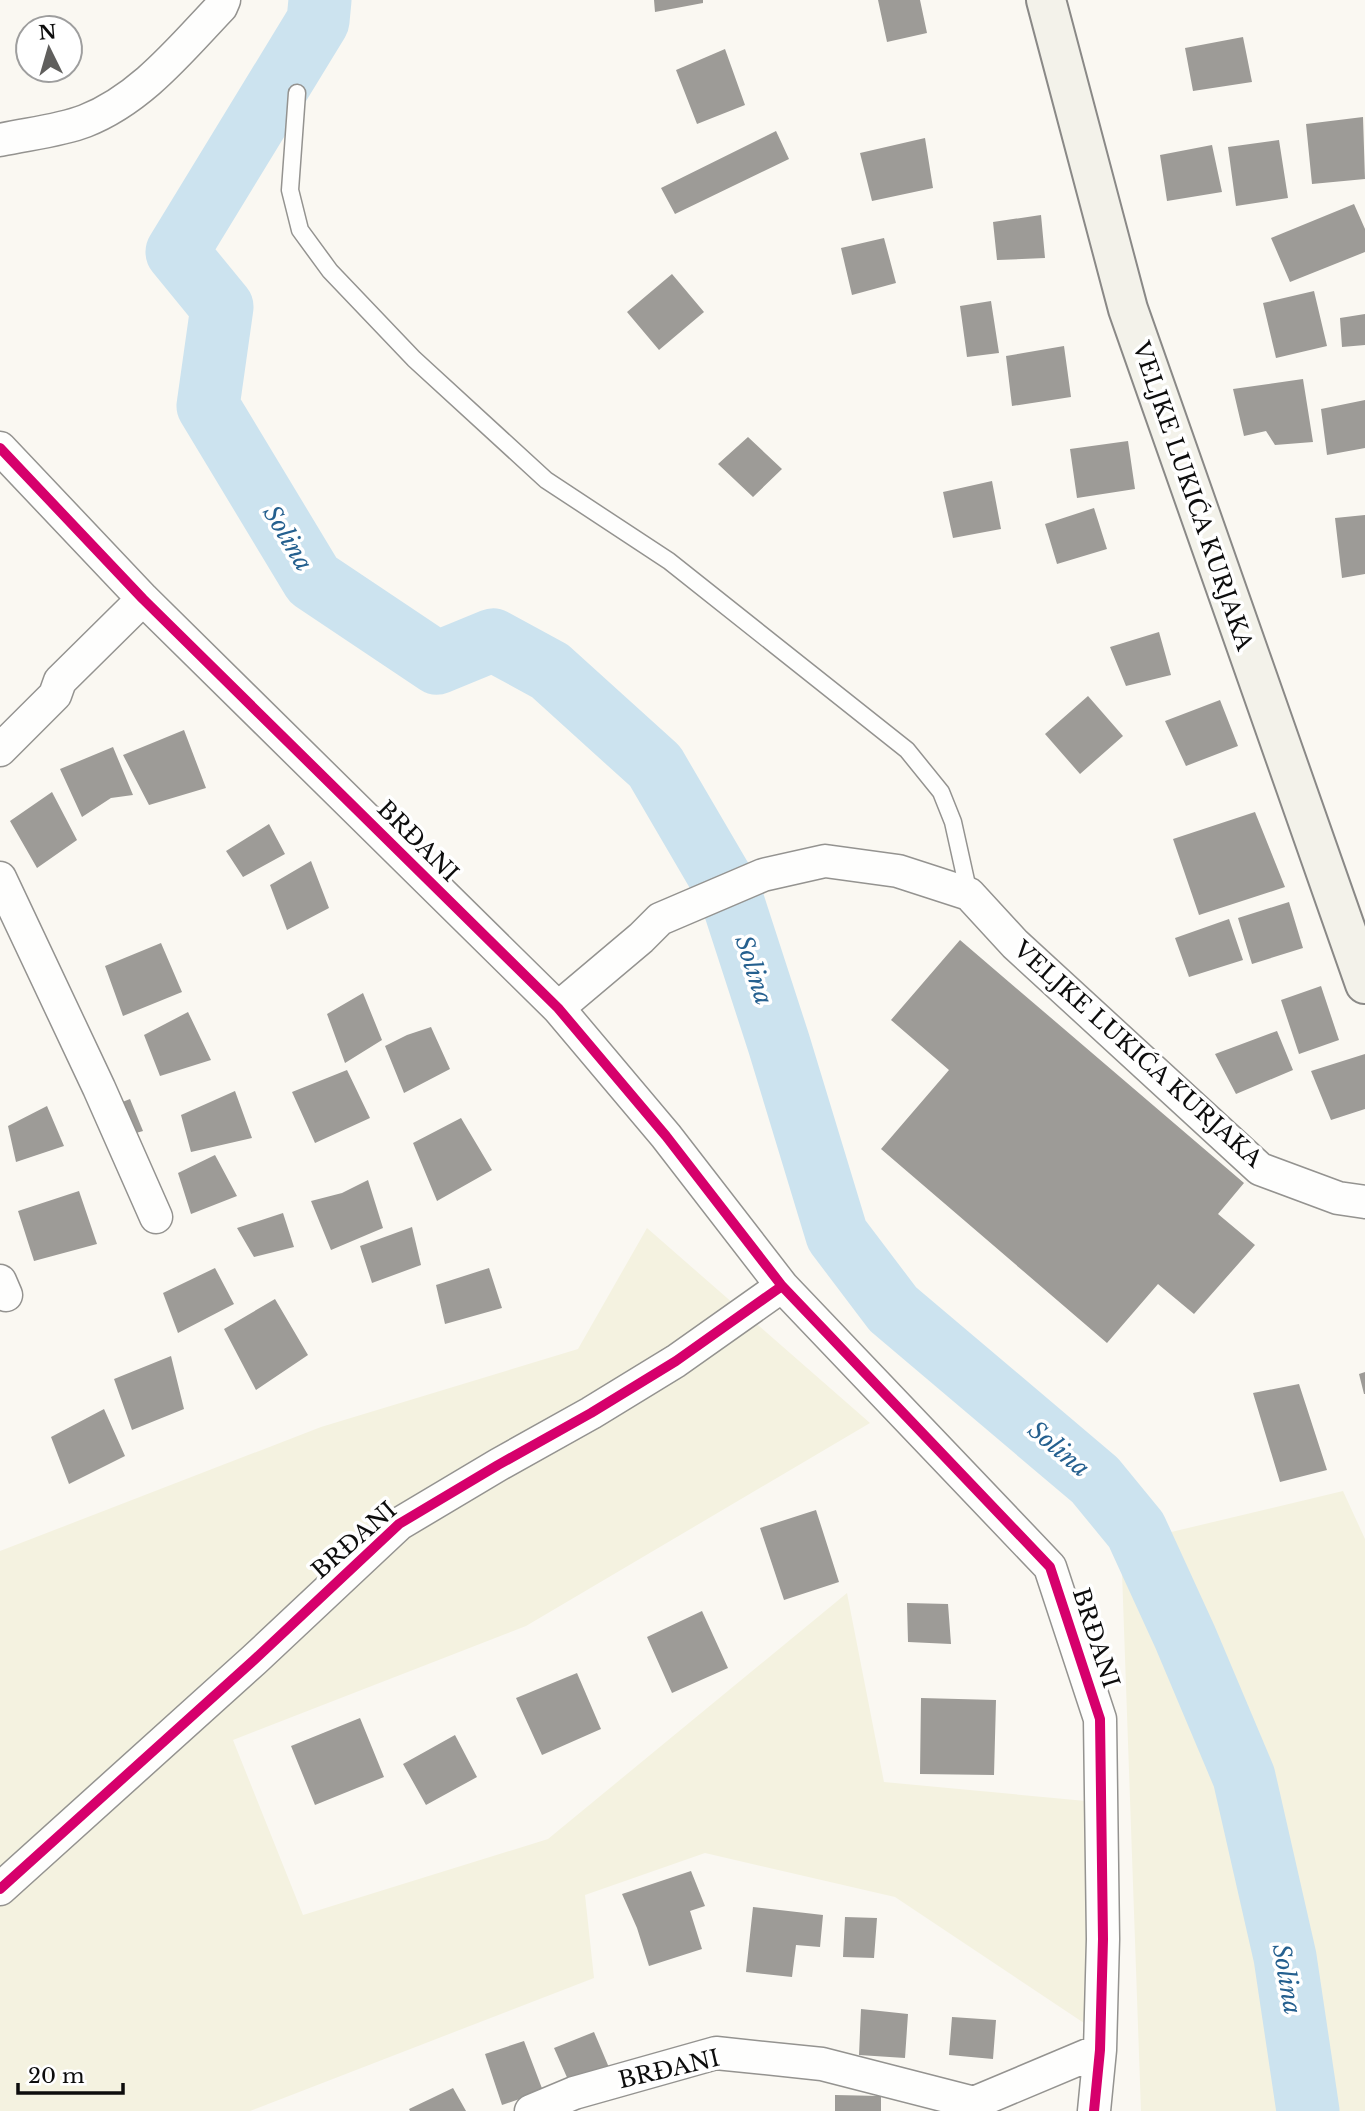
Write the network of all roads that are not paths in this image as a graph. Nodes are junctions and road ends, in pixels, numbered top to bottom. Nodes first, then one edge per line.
1 (224, 0) edge
2 (1046, 0) edge
3 (297, 93) dead end
4 (0, 140) edge
5 (0, 448) edge
6 (143, 599) junction
7 (0, 750) edge
8 (0, 878) edge
9 (969, 894) junction
10 (1365, 984) edge
11 (558, 1008) junction
12 (1365, 1202) edge
13 (156, 1217) dead end
14 (782, 1286) junction
15 (0, 1889) edge
16 (1100, 2050) junction
17 (974, 2107) edge
18 (531, 2111) edge
19 (1094, 2111) edge

1 - 4 street
2 - 10 main road, VELJKE LUKIĆA KURJAKA
3 - 9 lane
5 - 6 street, BRĐANI
6 - 7 street
6 - 11 street, BRĐANI
8 - 13 street
9 - 11 street, VELJKE LUKIĆA KURJAKA
9 - 12 street, VELJKE LUKIĆA KURJAKA
11 - 14 street, BRĐANI
14 - 15 street, BRĐANI
14 - 16 street, BRĐANI
16 - 17 street, BRĐANI
16 - 19 street, BRĐANI
17 - 18 street, BRĐANI

